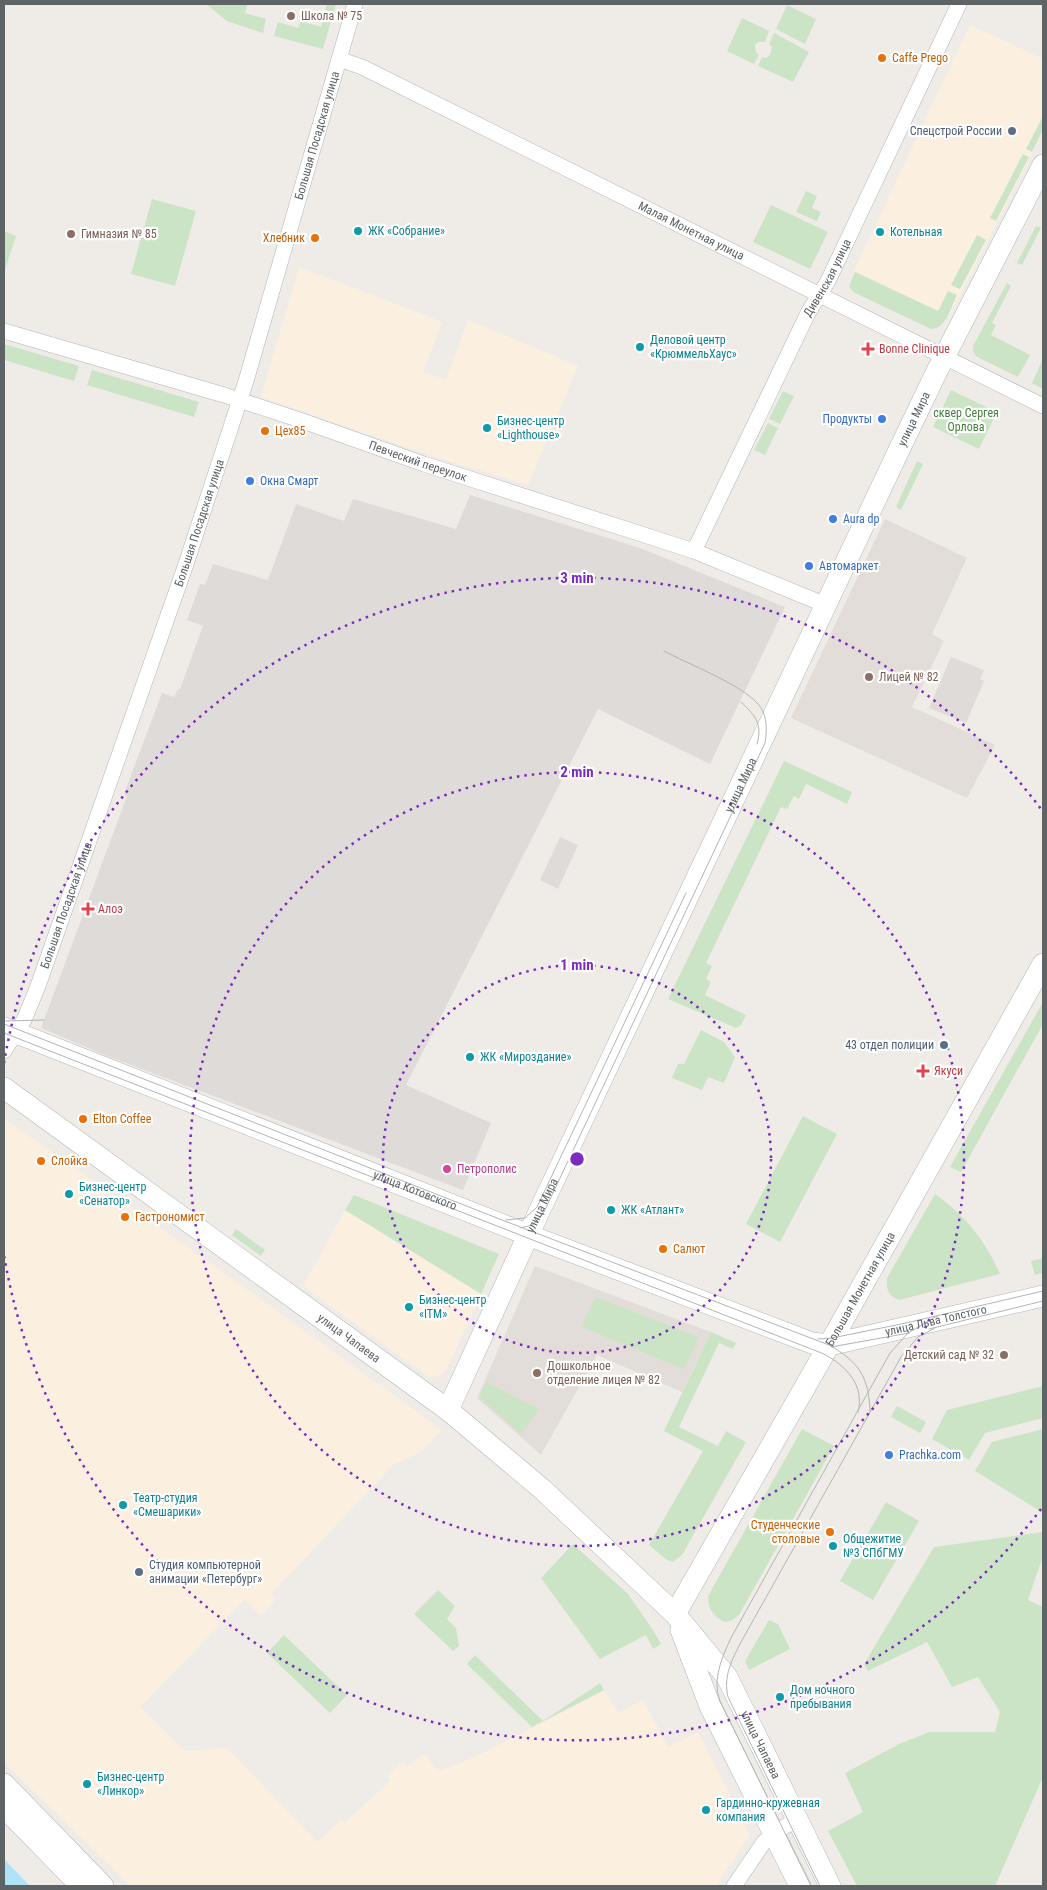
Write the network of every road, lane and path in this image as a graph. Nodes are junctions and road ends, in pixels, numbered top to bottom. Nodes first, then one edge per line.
1 (355, 4) edge
2 (959, 4) edge
3 (339, 59) junction
4 (1043, 165) edge
5 (819, 294) junction
6 (4, 330) edge
7 (944, 356) junction
8 (240, 400) junction
9 (1043, 406) edge
10 (694, 551) junction
11 (826, 605) junction
12 (1043, 964) edge
13 (10, 1030) edge
14 (4, 1051) edge
15 (4, 1088) edge
16 (528, 1235) junction
17 (1043, 1296) edge
18 (829, 1345) junction
19 (448, 1410) junction
20 (675, 1614) junction
21 (4, 1784) edge
22 (4, 1807) edge
23 (797, 1819) junction
24 (774, 1834) junction
25 (81, 1886) edge
26 (103, 1886) edge
27 (734, 1886) edge
28 (800, 1886) edge
29 (830, 1886) edge

1 - 3 street, Большая Посадская улица
2 - 5 street, Дивенская улица
3 - 5 street, Малая Монетная улица
3 - 8 street, Большая Посадская улица
4 - 7 street, улица Мира
5 - 7 street, Малая Монетная улица
5 - 10 street, Дивенская улица
6 - 8 street, Певческий переулок
7 - 9 street, Малая Монетная улица
7 - 11 street, улица Мира
8 - 10 street, Певческий переулок
8 - 13 street, Большая Посадская улица
10 - 11 street, Певческий переулок
11 - 16 street, улица Мира
12 - 18 street, Большая Монетная улица
13 - 14 street, Большая Посадская улица
13 - 16 street, улица Котовского
15 - 19 street, улица Чапаева
16 - 18 street, улица Котовского
16 - 19 street, улица Мира
17 - 18 street, улица Льва Толстого
18 - 20 street, Большая Монетная улица
19 - 20 street, улица Чапаева
20 - 23 street, улица Чапаева
20 - 24 street, улица Чапаева
21 - 26 street
22 - 25 street
23 - 24 street
23 - 29 street, улица Чапаева
24 - 27 street
24 - 28 street, улица Чапаева

